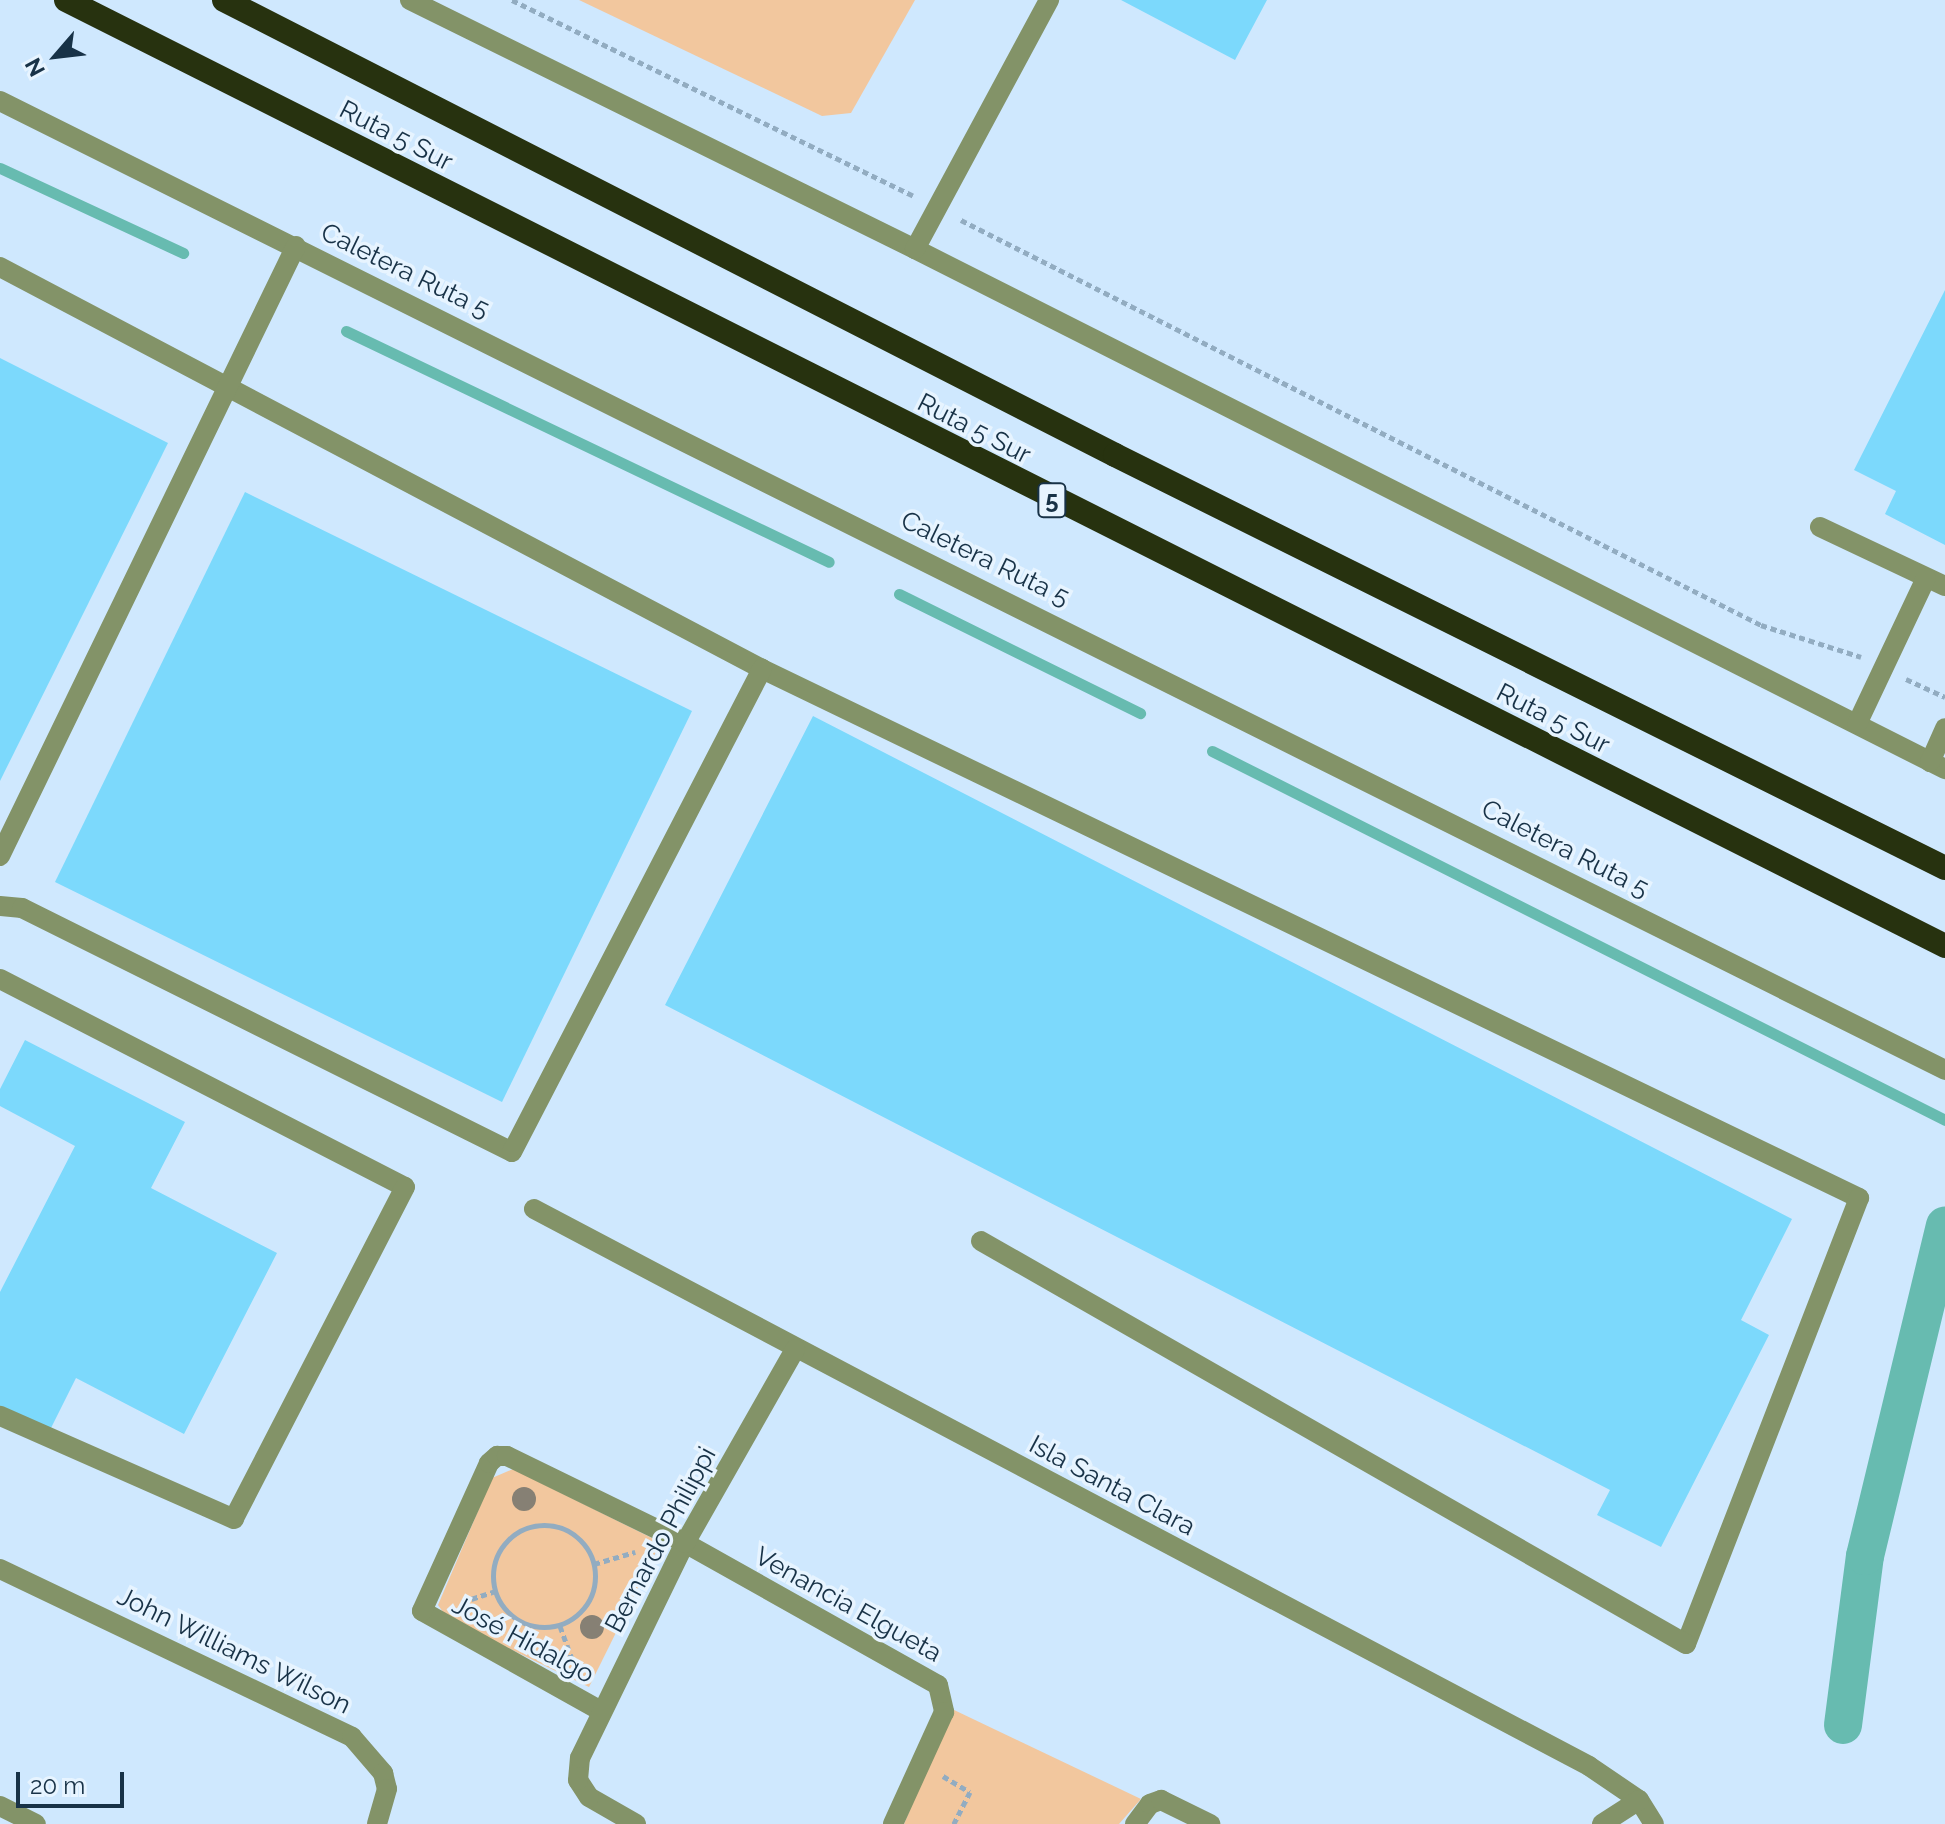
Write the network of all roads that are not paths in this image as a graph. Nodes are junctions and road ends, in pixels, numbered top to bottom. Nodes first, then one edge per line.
1 (66, 0) edge
2 (224, 0) edge
3 (410, 0) edge
4 (1049, 0) edge
5 (0, 101) edge
6 (296, 246) junction
7 (915, 249) junction
8 (0, 267) edge
9 (230, 389) junction
10 (1820, 527) dead end
11 (1936, 582) edge
12 (762, 669) junction
13 (1857, 724) junction
14 (1945, 728) edge
15 (1938, 765) edge
16 (0, 856) edge
17 (1945, 868) edge
18 (0, 906) edge
19 (1945, 946) edge
20 (0, 979) edge
21 (1945, 1070) edge
22 (534, 1209) dead end
23 (981, 1241) dead end
24 (795, 1349) junction
25 (0, 1416) edge
26 (685, 1543) junction
27 (0, 1569) edge
28 (601, 1711) junction
29 (1639, 1800) junction
30 (0, 1806) edge
31 (36, 1824) edge
32 (377, 1824) edge
33 (636, 1824) edge
34 (893, 1824) edge
35 (1135, 1824) edge
36 (1210, 1824) edge
37 (1602, 1824) edge
38 (1654, 1824) edge

1 - 19 highway, Ruta 5 Sur / 5
2 - 17 highway, Ruta 5 Sur
3 - 7 street
4 - 7 street
5 - 6 street, Caletera Ruta 5
6 - 9 street
6 - 21 street, Caletera Ruta 5
7 - 13 street
8 - 9 street
9 - 12 street
9 - 16 street
10 - 11 street
11 - 13 street
12 - 18 street
12 - 23 street
13 - 15 street
14 - 15 street
20 - 25 street
22 - 24 street, Isla Santa Clara
24 - 26 street, Bernardo Philippi
24 - 29 street, Isla Santa Clara
26 - 28 street, Bernardo Philippi
26 - 28 street, José Hidalgo
26 - 34 street, Venancia Elgueta
27 - 32 street, John Williams Wilson
28 - 33 street, Bernardo Philippi
29 - 37 street
29 - 38 street, Isla Santa Clara
30 - 31 street
35 - 36 street

